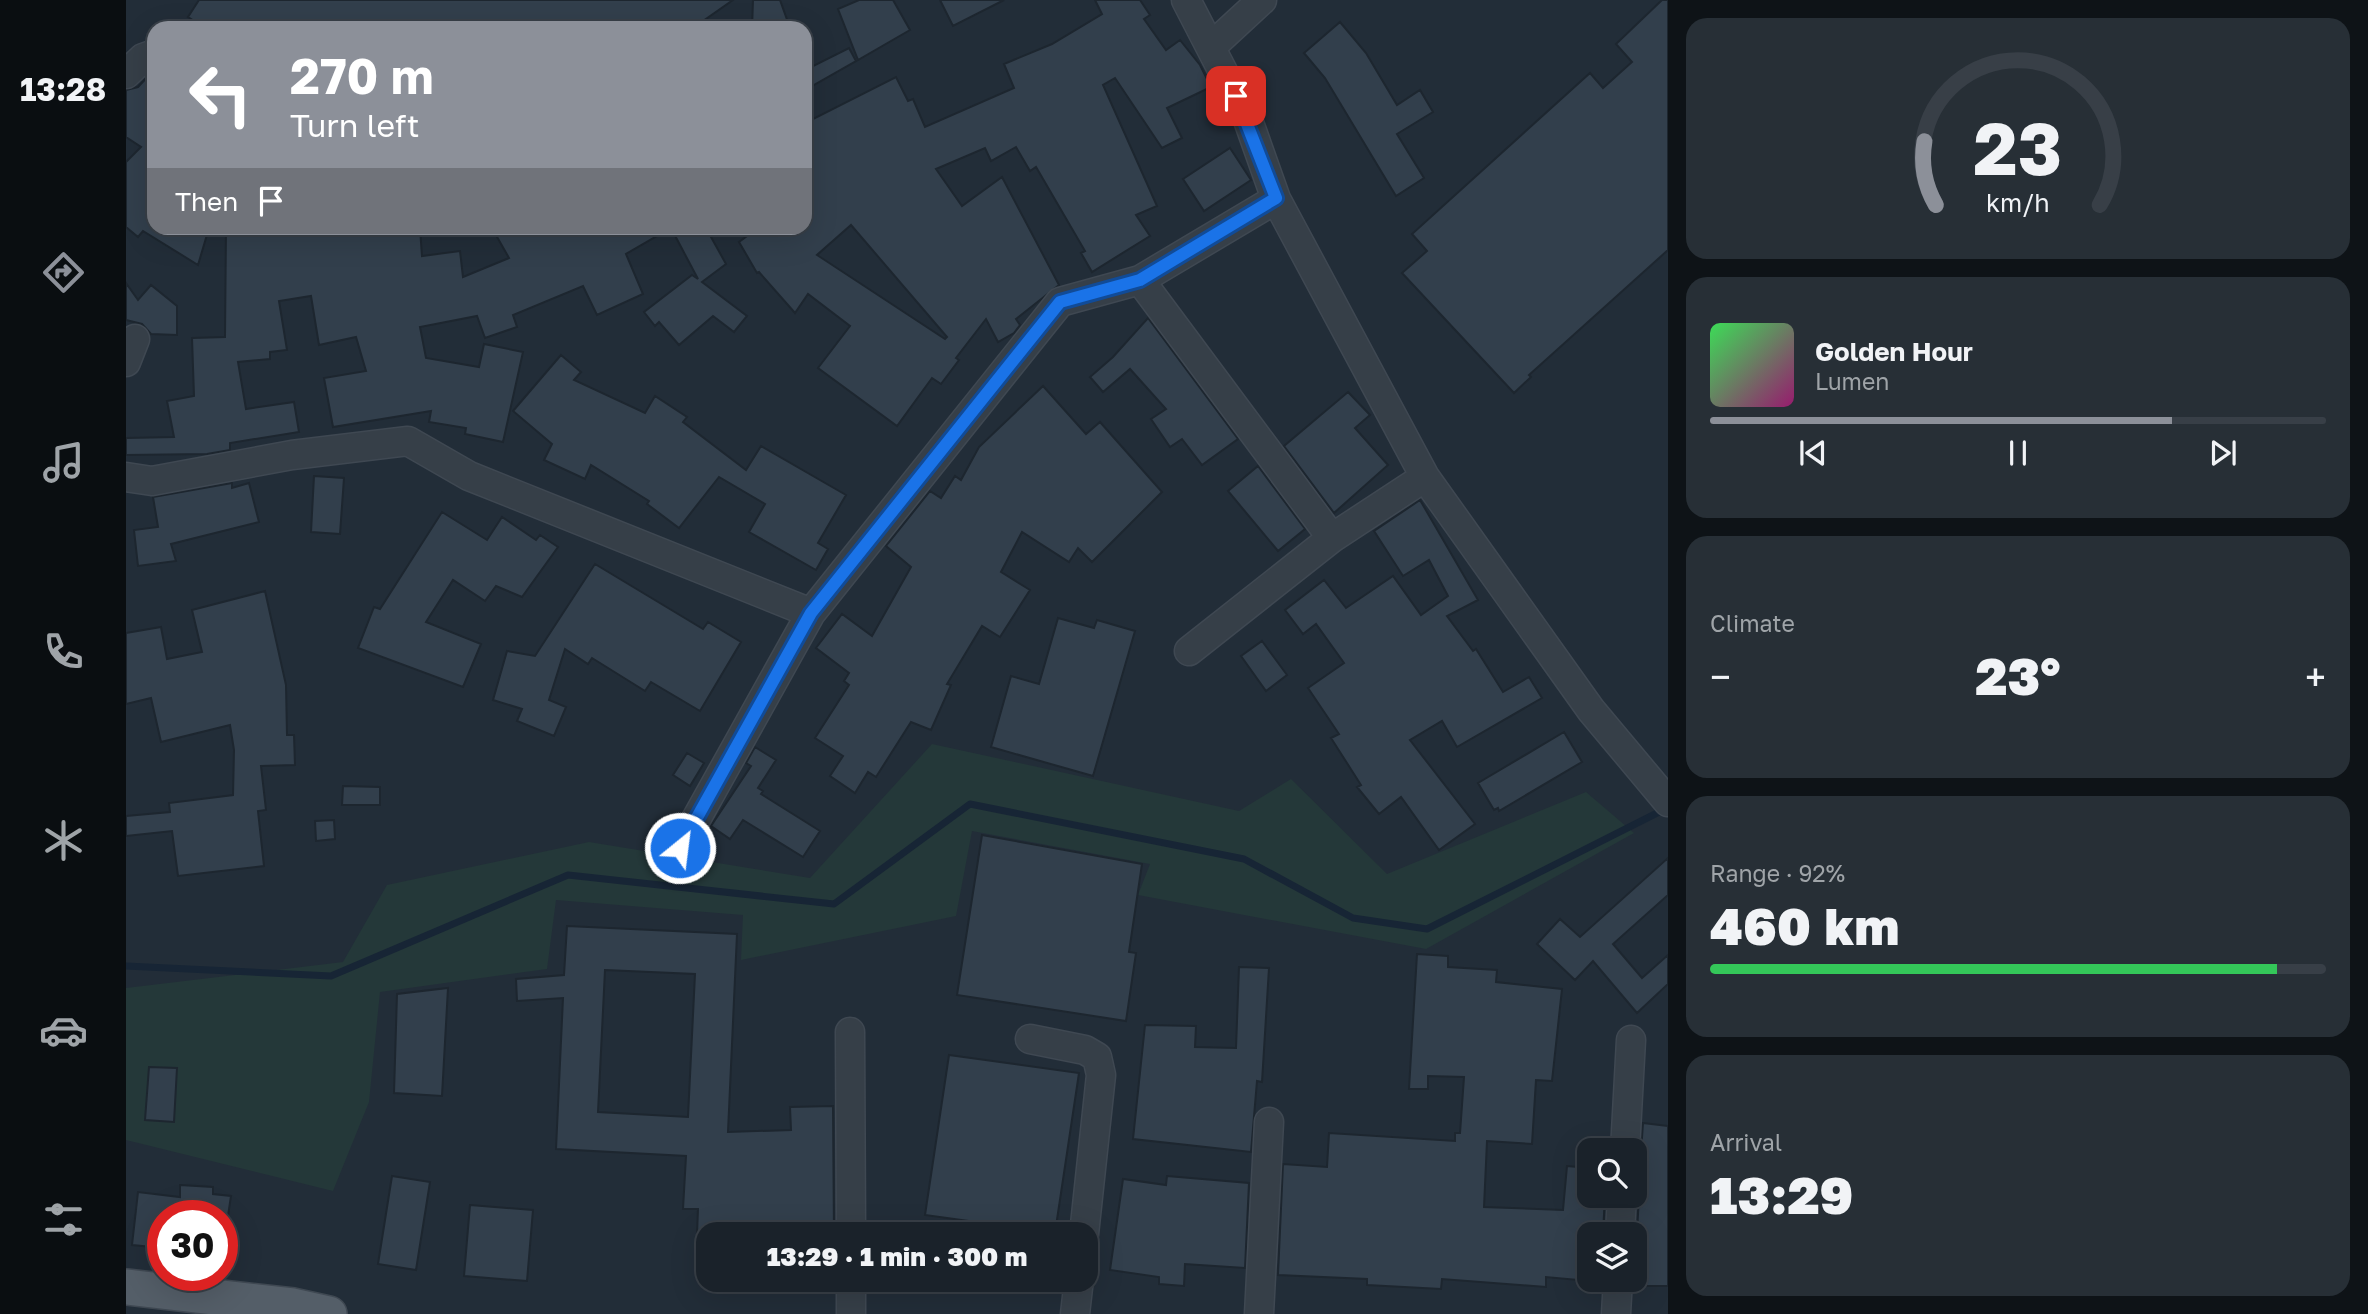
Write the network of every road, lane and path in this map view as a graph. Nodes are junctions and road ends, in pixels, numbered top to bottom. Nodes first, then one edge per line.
1 (1186, 0) edge
2 (1262, 0) edge
3 (1211, 47) junction
4 (147, 57) edge
5 (126, 74) edge
6 (1276, 198) junction
7 (1140, 280) junction
8 (126, 477) edge
9 (1425, 477) junction
10 (1332, 538) junction
11 (811, 613) junction
12 (1188, 651) dead end
13 (1666, 799) edge
14 (680, 848) dead end
15 (850, 1032) dead end
16 (1030, 1039) dead end
17 (1630, 1040) dead end
18 (1269, 1122) dead end
19 (1626, 1138) edge
20 (851, 1222) edge
21 (1085, 1222) edge
22 (126, 1287) edge
23 (851, 1292) edge
24 (1078, 1292) edge
25 (1617, 1292) edge
26 (223, 1307) edge
27 (329, 1314) edge
28 (851, 1314) edge
29 (1075, 1314) edge
30 (1258, 1314) edge
31 (1616, 1314) edge

1 - 3 street
2 - 3 street
3 - 6 street
4 - 5 street
6 - 7 street
6 - 9 street
7 - 10 street
7 - 11 street
8 - 11 street
9 - 10 street
9 - 13 street
10 - 12 street
11 - 14 street
15 - 20 street
16 - 21 street
17 - 19 street
18 - 30 street
22 - 26 main road
23 - 28 street
24 - 29 street
25 - 31 street
26 - 27 main road

